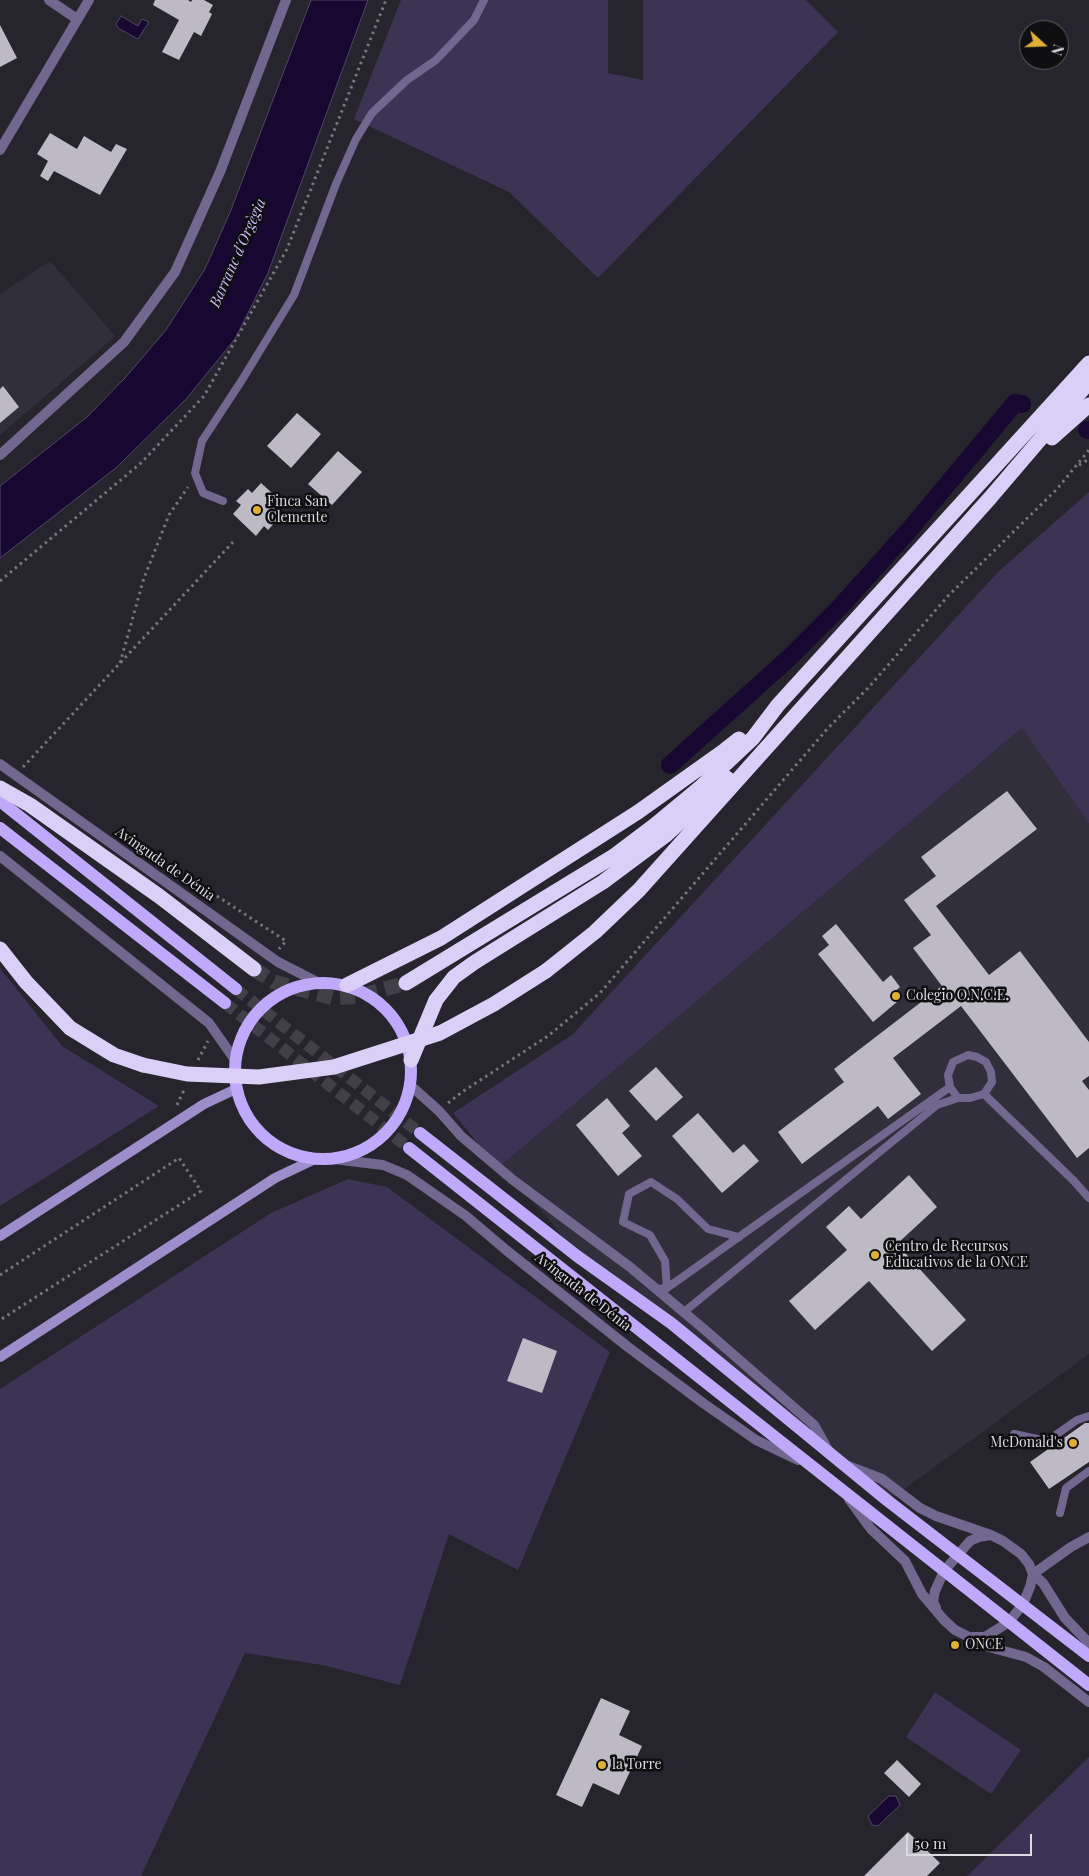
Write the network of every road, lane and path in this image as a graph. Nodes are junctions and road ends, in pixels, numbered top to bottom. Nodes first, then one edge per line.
1 (49, 0) edge
2 (89, 0) edge
3 (286, 0) edge
4 (386, 0) edge
5 (484, 0) edge
6 (77, 19) junction
7 (0, 150) edge
8 (1089, 363) edge
9 (1089, 382) edge
10 (1089, 406) edge
11 (1089, 450) edge
12 (0, 455) edge
13 (1089, 459) edge
14 (1075, 468) junction
15 (188, 487) dead end
16 (990, 498) junction
17 (223, 501) dead end
18 (233, 542) dead end
19 (0, 581) edge
20 (120, 663) junction
21 (778, 705) junction
22 (793, 717) junction
23 (0, 764) edge
24 (23, 767) dead end
25 (0, 788) edge
26 (0, 801) edge
27 (0, 828) edge
28 (0, 856) edge
29 (0, 949) edge
30 (254, 969) tunnel mouth
31 (317, 982) junction
32 (406, 983) tunnel mouth
33 (347, 985) junction
34 (236, 988) tunnel mouth
35 (225, 1003) tunnel mouth
36 (235, 1060) junction
37 (411, 1060) junction
38 (410, 1084) junction
39 (950, 1087) junction
40 (236, 1089) junction
41 (984, 1094) junction
42 (958, 1098) junction
43 (439, 1111) junction
44 (420, 1133) tunnel mouth
45 (409, 1148) tunnel mouth
46 (315, 1159) junction
47 (333, 1159) junction
48 (1089, 1198) edge
49 (0, 1236) edge
50 (739, 1237) junction
51 (0, 1275) edge
52 (667, 1288) junction
53 (656, 1289) junction
54 (684, 1312) junction
55 (0, 1320) edge
56 (0, 1357) edge
57 (1089, 1416) edge
58 (1014, 1434) dead end
59 (829, 1453) junction
60 (843, 1464) junction
61 (811, 1466) junction
62 (1089, 1471) edge
63 (844, 1493) junction
64 (1060, 1513) dead end
65 (991, 1535) junction
66 (1089, 1537) edge
67 (958, 1554) junction
68 (944, 1570) junction
69 (1033, 1574) junction
70 (1023, 1604) junction
71 (937, 1611) junction
72 (1009, 1622) junction
73 (967, 1636) junction
74 (1089, 1643) edge
75 (1089, 1656) edge
76 (1089, 1685) edge
77 (1089, 1702) edge

1 - 6 street
2 - 6 street
3 - 12 street
4 - 19 path
5 - 17 lane
6 - 7 street
8 - 21 highway
9 - 16 highway
10 - 16 highway
11 - 14 path
13 - 14 path
14 - 43 path
15 - 20 path
16 - 22 highway
18 - 20 path
20 - 24 path
21 - 32 highway
21 - 33 highway
22 - 29 highway, bridge
22 - 37 highway
23 - 31 street, Avinguda de Dénia
25 - 30 highway
26 - 34 main road
27 - 35 main road
28 - 36 street
31 - 33 main road
31 - 36 main road
33 - 37 main road
36 - 40 main road
37 - 38 main road
38 - 43 street, Avinguda de Dénia
38 - 47 main road
39 - 41 lane
39 - 42 lane
39 - 50 lane
40 - 46 main road
40 - 49 main road
41 - 42 lane
41 - 48 lane
42 - 54 lane
43 - 53 street, Avinguda de Dénia
44 - 59 main road, Avinguda de Dénia
45 - 61 main road, Avinguda de Dénia
46 - 47 main road
46 - 56 main road
47 - 61 street, Avinguda de Dénia
50 - 52 lane
50 - 52 lane
51 - 55 path
52 - 53 lane
53 - 54 street, Avinguda de Dénia
54 - 59 street, Avinguda de Dénia
57 - 58 lane
59 - 60 main road, Avinguda de Dénia
60 - 65 street, Avinguda de Dénia
60 - 67 main road, Avinguda de Dénia
61 - 63 main road, Avinguda de Dénia
62 - 64 lane
63 - 68 main road, Avinguda de Dénia
63 - 71 street, Avinguda de Dénia
65 - 67 street
65 - 69 street, Avinguda de Dénia
66 - 69 street
67 - 68 street
67 - 70 main road, Avinguda de Dénia
68 - 71 street
68 - 72 main road, Avinguda de Dénia
69 - 70 street
69 - 74 street, Avinguda de Dénia
70 - 72 street
70 - 75 main road, Avinguda de Dénia
71 - 73 street, Avinguda de Dénia
72 - 73 street
72 - 76 main road, Avinguda de Dénia
73 - 77 street, Avinguda de Dénia

